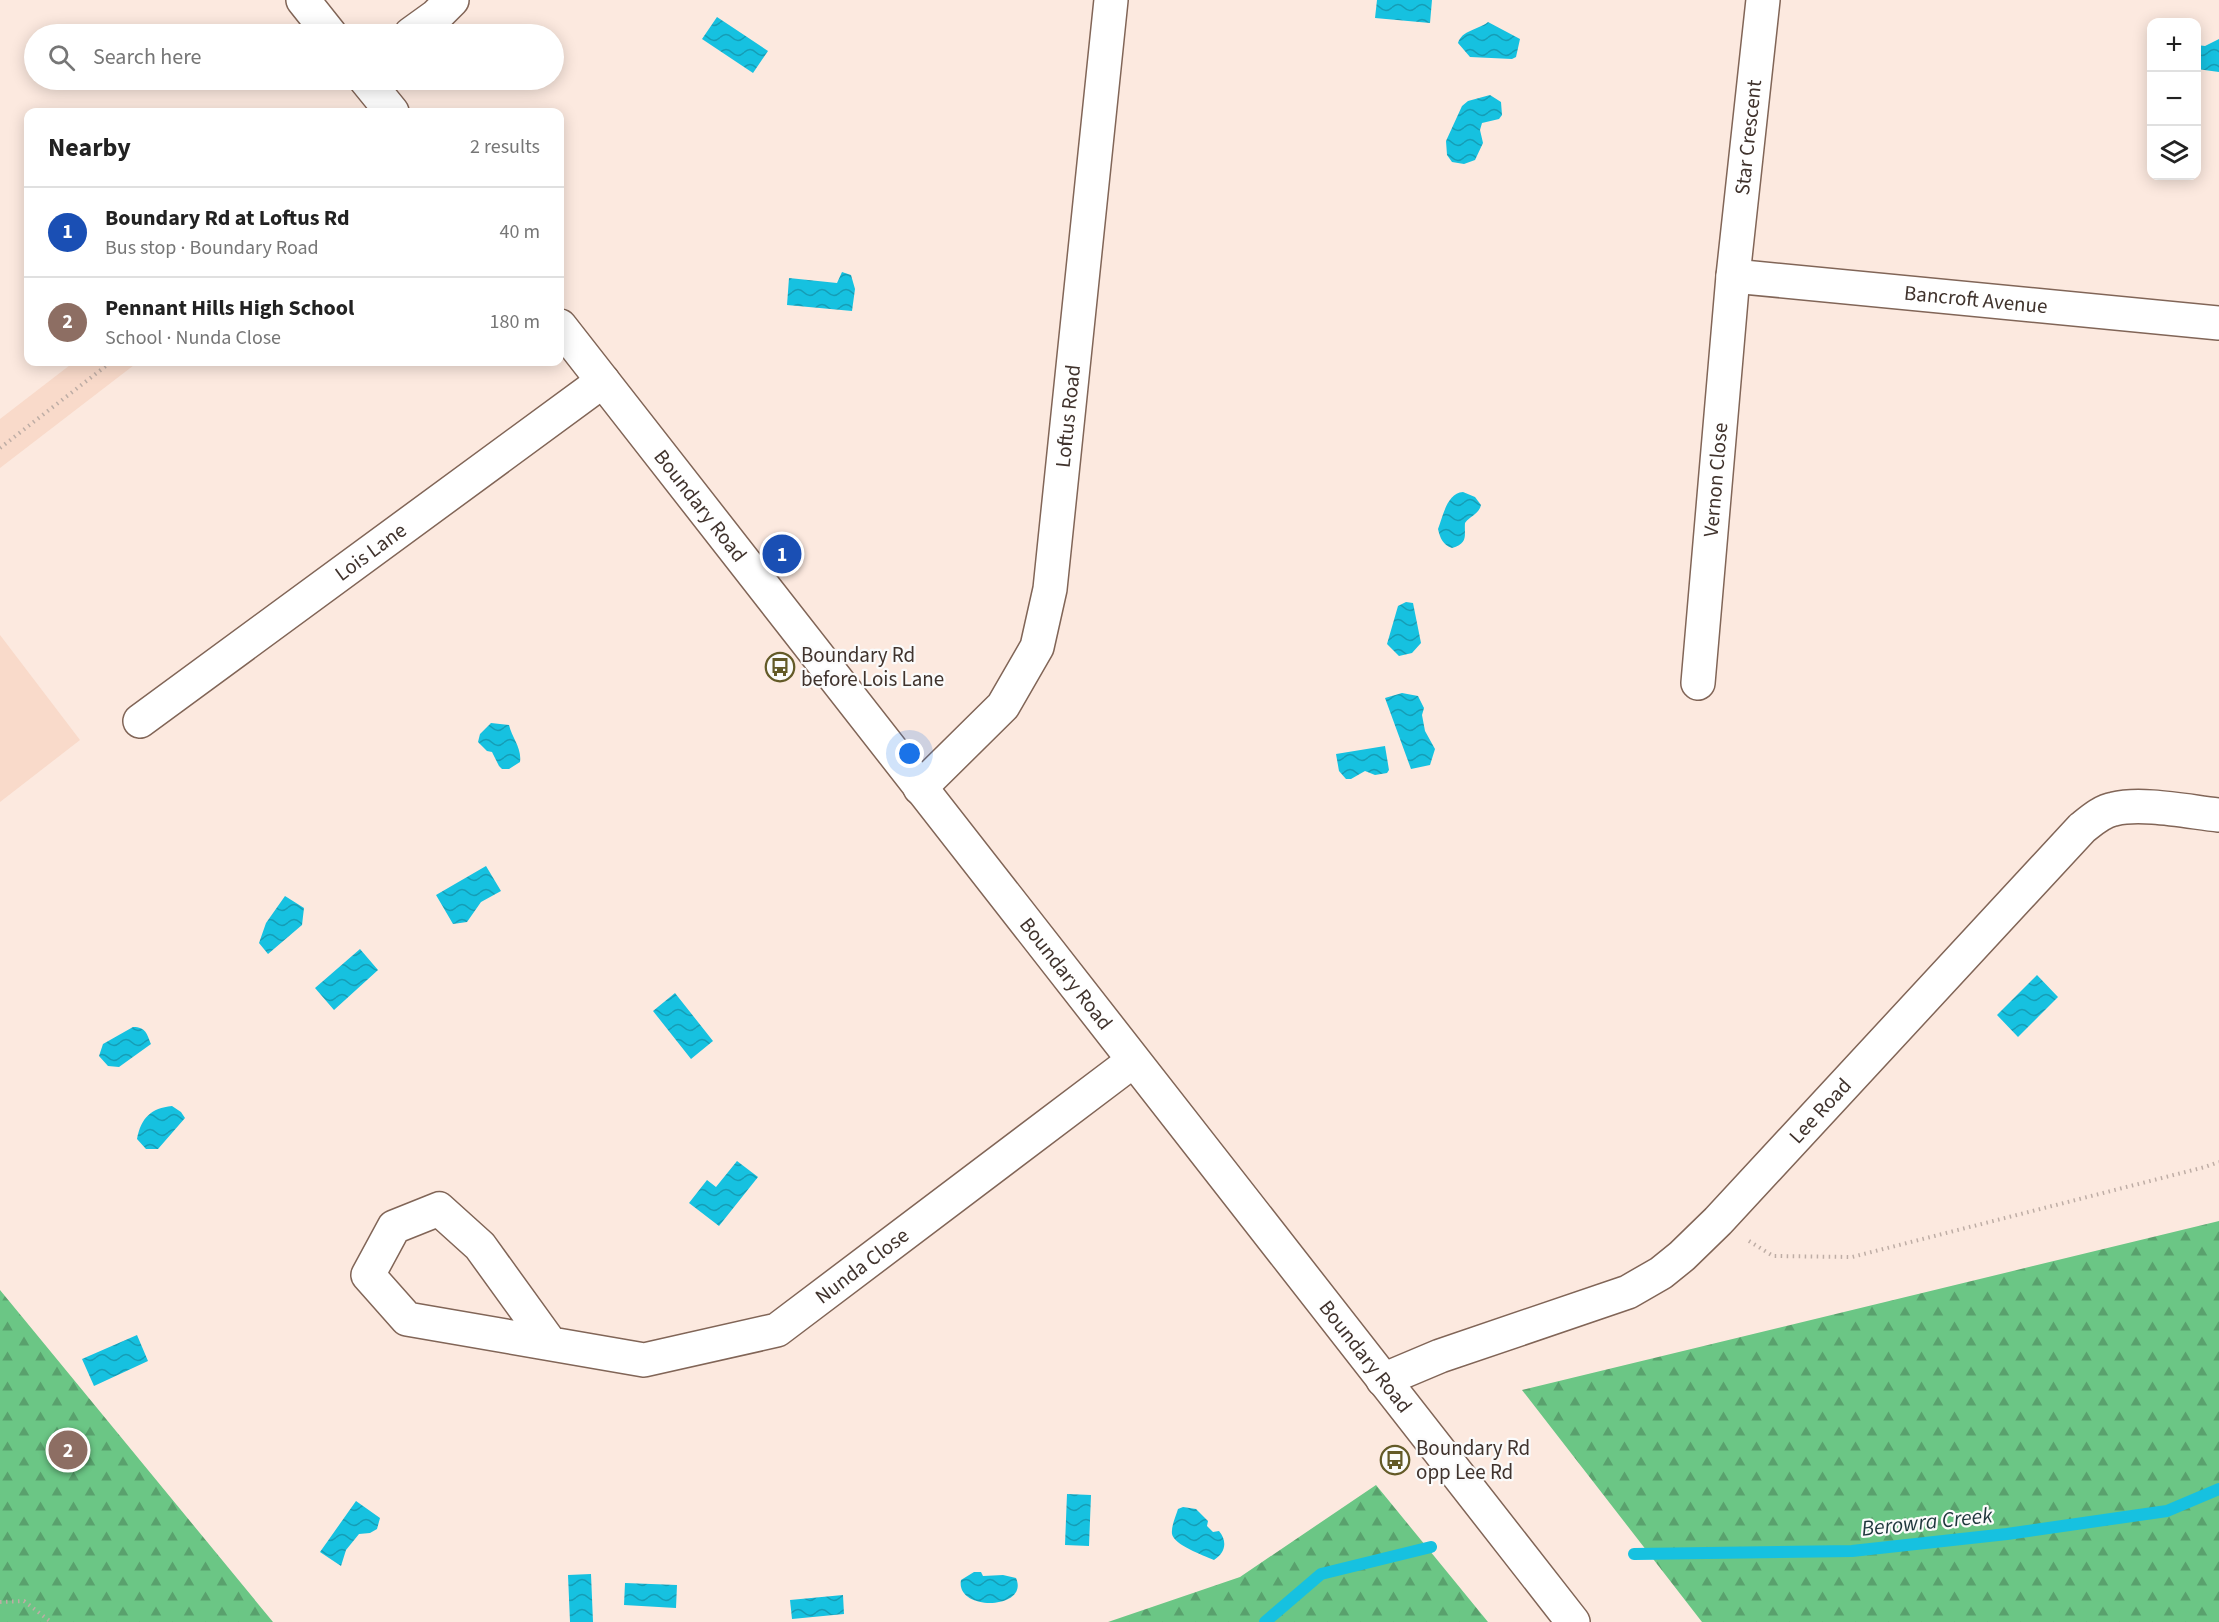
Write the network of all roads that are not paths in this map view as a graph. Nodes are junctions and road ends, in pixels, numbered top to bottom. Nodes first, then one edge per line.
1 (303, 0) edge
2 (452, 0) edge
3 (1111, 0) edge
4 (1763, 0) edge
5 (322, 24) edge
6 (425, 24) edge
7 (374, 90) edge
8 (389, 108) edge
9 (1733, 276) junction
10 (2219, 323) edge
11 (564, 331) edge
12 (603, 381) junction
13 (1698, 683) dead end
14 (140, 722) dead end
15 (920, 788) junction
16 (2219, 815) edge
17 (1133, 1061) junction
18 (550, 1343) junction
19 (1383, 1380) junction
20 (1573, 1622) edge

1 - 5 street
2 - 6 street
3 - 15 street, Loftus Road
4 - 9 street, Star Crescent
7 - 8 street
9 - 10 street, Bancroft Avenue
9 - 13 street, Vernon Close
11 - 12 street, Boundary Road
12 - 14 street, Lois Lane
12 - 15 street, Boundary Road
15 - 17 street, Boundary Road
16 - 19 street, Lee Road
17 - 18 street, Nunda Close
17 - 19 street, Boundary Road
18 - 18 street, Nunda Close
19 - 20 street, Boundary Road

